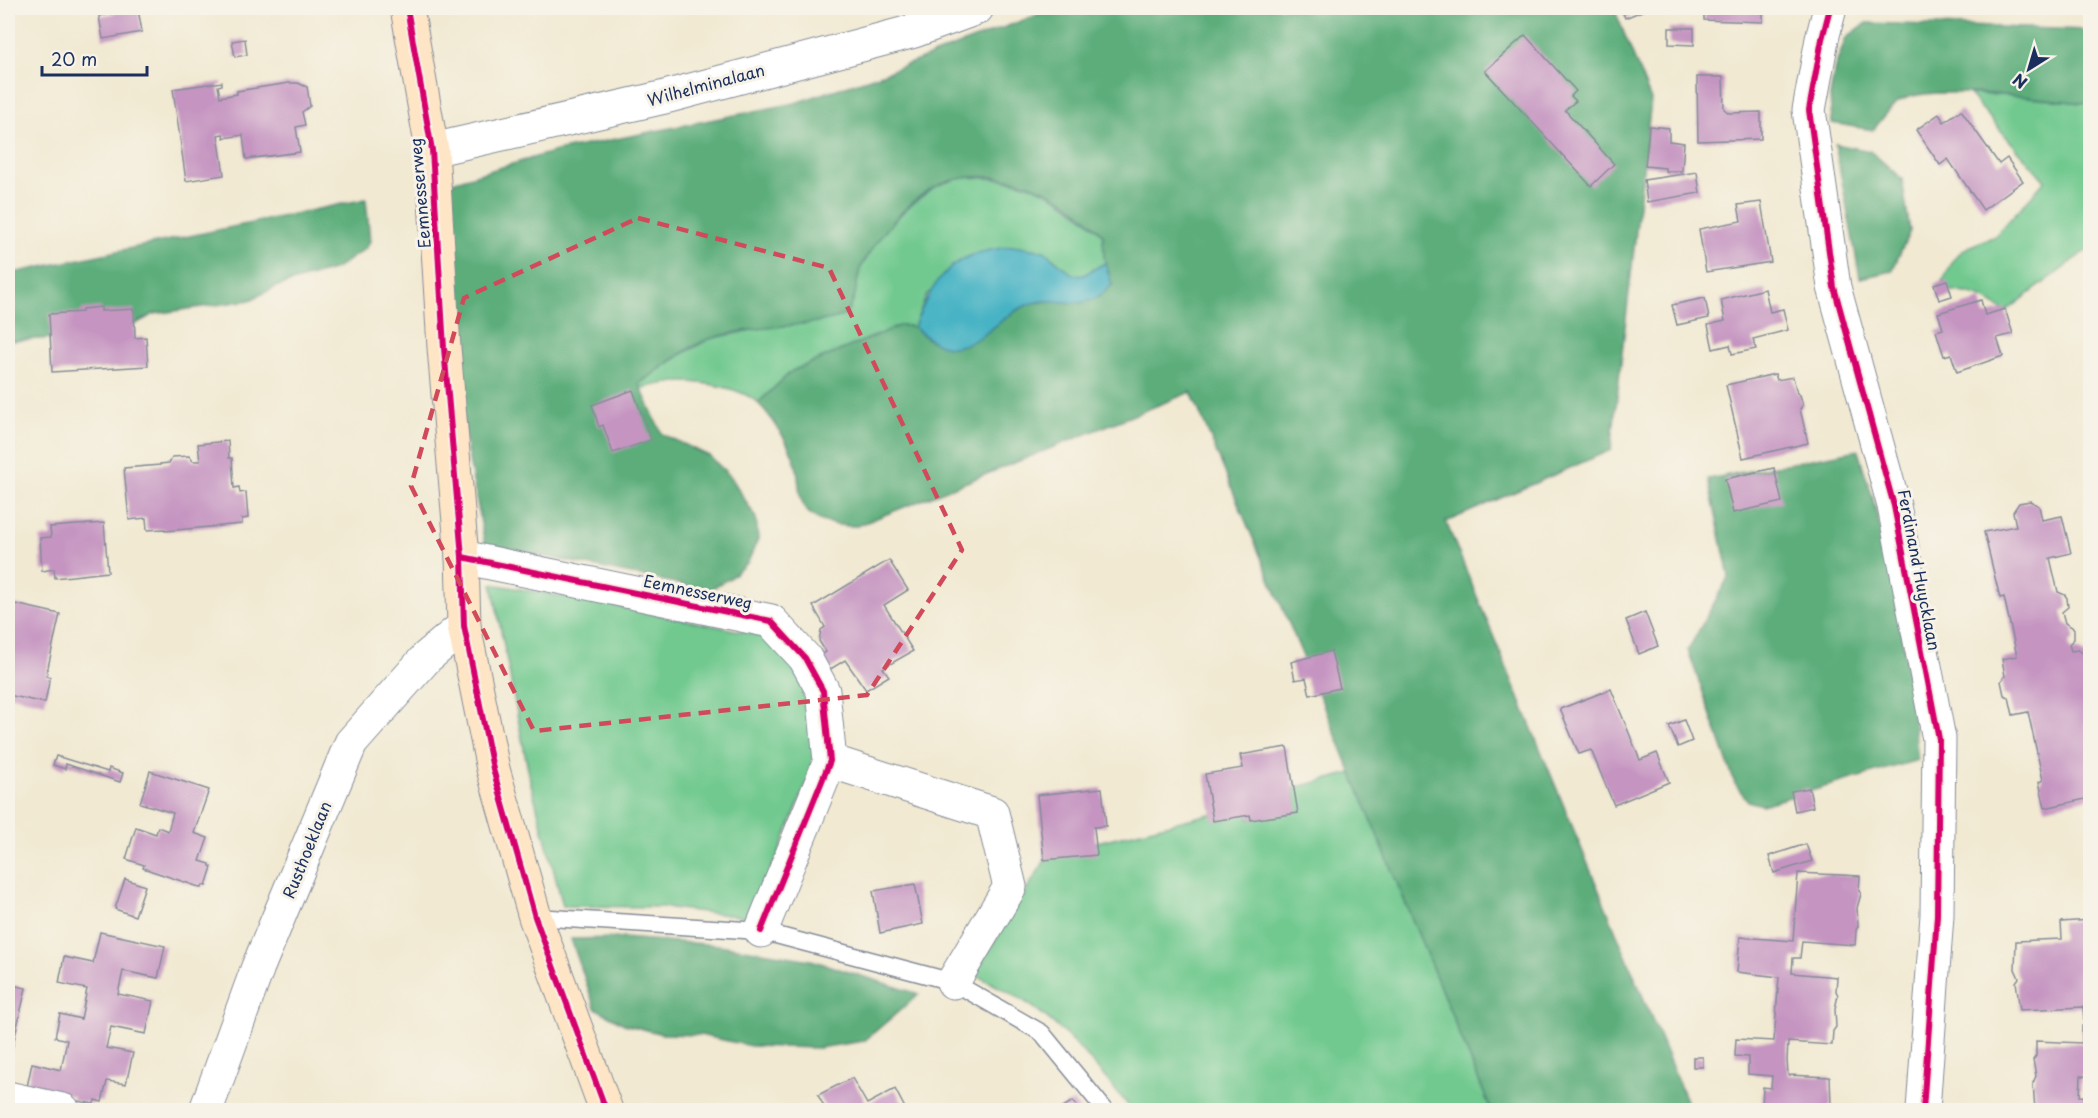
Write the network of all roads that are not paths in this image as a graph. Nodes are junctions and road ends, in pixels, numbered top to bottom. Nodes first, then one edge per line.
1 (407, 8) edge
2 (976, 8) edge
3 (1830, 8) edge
4 (913, 19) edge
5 (432, 150) junction
6 (462, 557) junction
7 (464, 626) junction
8 (830, 761) junction
9 (535, 917) junction
10 (761, 931) junction
11 (953, 982) junction
12 (8, 1098) edge
13 (63, 1110) edge
14 (206, 1110) edge
15 (606, 1110) edge
16 (1105, 1110) edge
17 (1923, 1110) edge

1 - 5 street, Eemnesserweg
2 - 4 street, Wilhelminalaan
3 - 17 street, Ferdinand Huycklaan
4 - 5 street, Wilhelminalaan
5 - 6 street, Eemnesserweg
6 - 7 street, Eemnesserweg
6 - 8 street, Eemnesserweg
7 - 9 street, Eemnesserweg
7 - 14 street, Rusthoeklaan
8 - 10 street, Eemnesserweg
8 - 11 street
9 - 10 lane
9 - 15 street, Eemnesserweg
10 - 11 lane
11 - 16 lane
12 - 13 street

